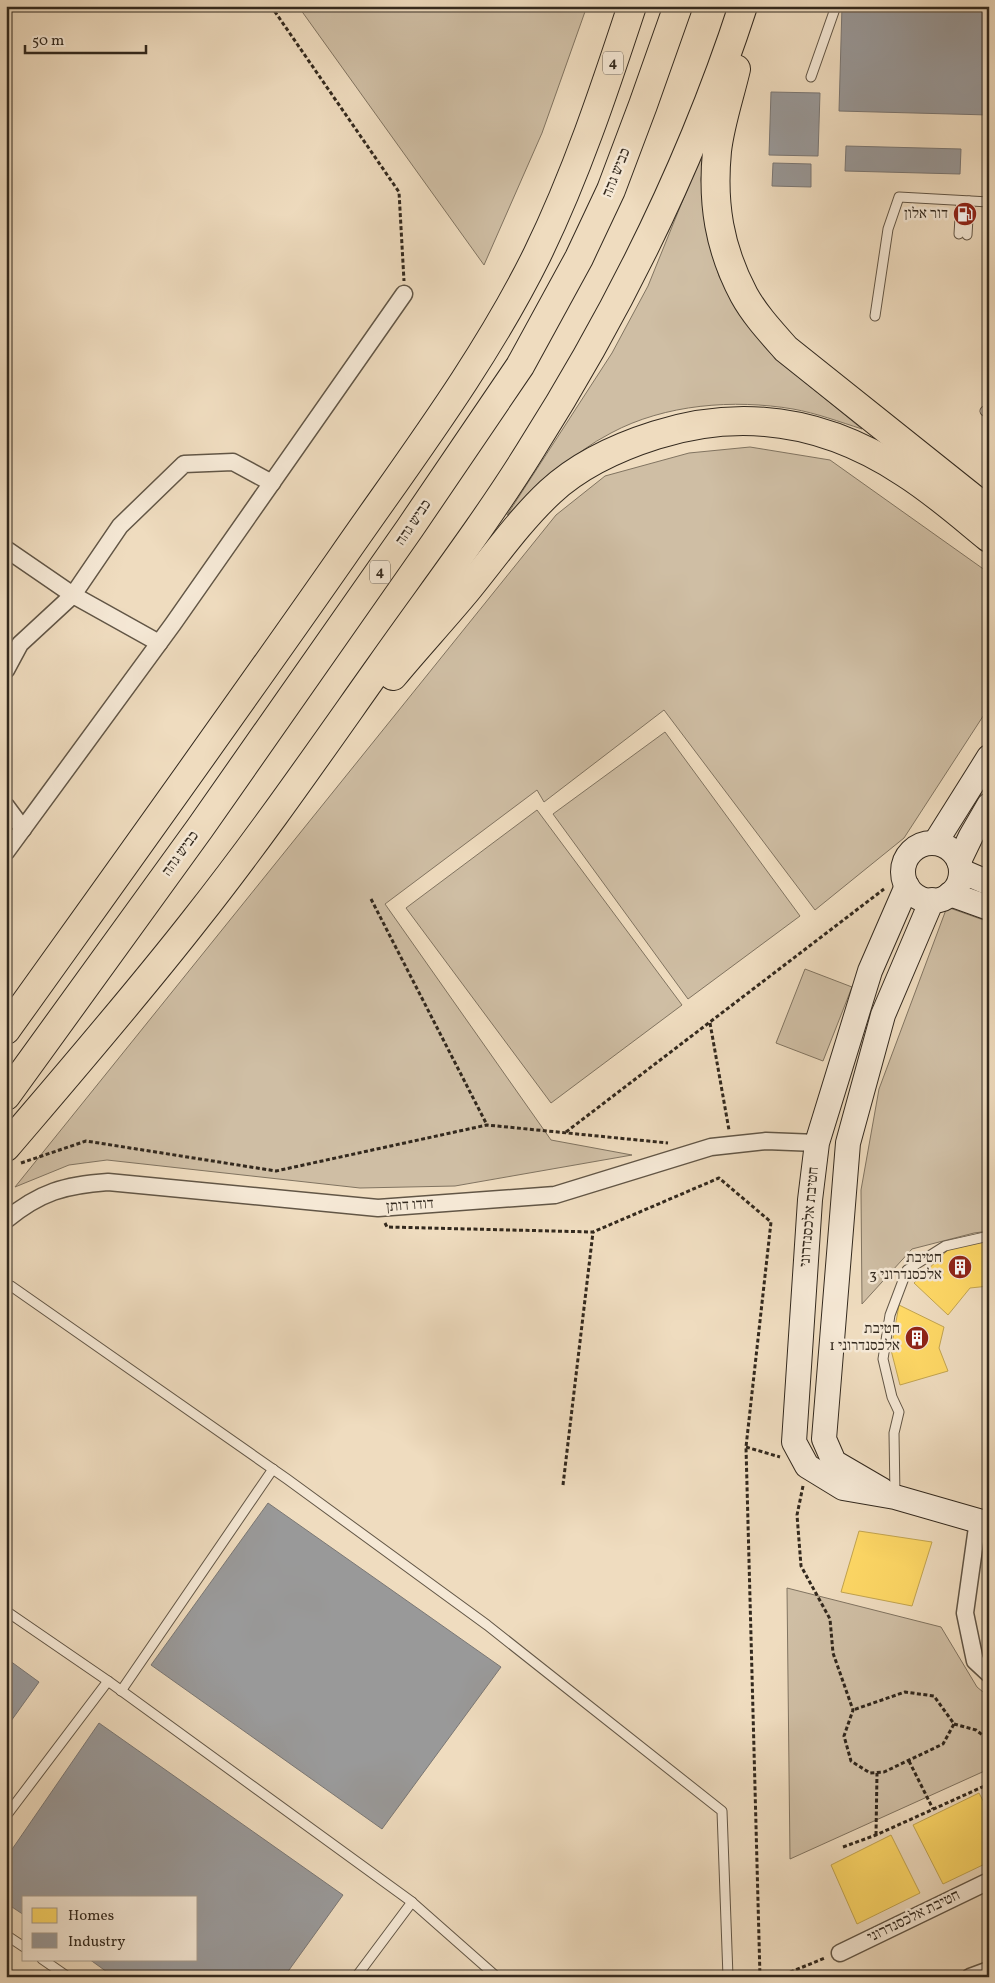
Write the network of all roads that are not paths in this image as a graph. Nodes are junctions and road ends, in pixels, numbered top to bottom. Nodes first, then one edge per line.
1 (622, 6) edge
2 (632, 6) edge
3 (678, 6) edge
4 (743, 6) edge
5 (750, 6) edge
6 (836, 6) edge
7 (812, 77) dead end
8 (594, 120) junction
9 (965, 201) junction
10 (989, 202) edge
11 (963, 234) dead end
12 (404, 294) road end
13 (875, 316) dead end
14 (272, 483) junction
15 (989, 510) edge
16 (989, 538) edge
17 (6, 549) edge
18 (73, 595) junction
19 (159, 643) junction
20 (6, 670) edge
21 (989, 757) edge
22 (989, 804) edge
23 (6, 806) edge
24 (23, 829) junction
25 (935, 843) junction
26 (6, 852) edge
27 (246, 853) junction
28 (960, 866) junction
29 (989, 883) edge
30 (907, 886) junction
31 (941, 897) junction
32 (989, 908) edge
33 (6, 1030) edge
34 (6, 1096) edge
35 (817, 1143) junction
36 (6, 1147) edge
37 (6, 1220) edge
38 (989, 1236) edge
39 (6, 1286) edge
40 (273, 1469) junction
41 (895, 1497) junction
42 (983, 1522) edge
43 (6, 1611) edge
44 (989, 1674) edge
45 (108, 1681) junction
46 (121, 1691) junction
47 (6, 1816) edge
48 (989, 1881) edge
49 (412, 1902) junction
50 (6, 1935) edge
51 (22, 1946) edge
52 (840, 1953) road end
53 (43, 1960) edge
54 (989, 1970) edge
55 (68, 1977) edge
56 (356, 1977) edge
57 (497, 1977) edge
58 (728, 1977) edge
59 (970, 1977) edge

1 - 8 highway
2 - 8 highway, 4
3 - 34 highway, כביש גהה / 4
4 - 27 highway
5 - 15 highway
6 - 7 lane
8 - 33 highway, 4
9 - 10 lane
9 - 11 lane
9 - 13 lane
12 - 14 street
14 - 18 street
14 - 19 street
16 - 27 highway
17 - 18 street
18 - 19 street
18 - 20 street
19 - 24 street
21 - 25 street
22 - 28 street
23 - 24 street
24 - 26 street
25 - 28 street
25 - 30 street
27 - 36 highway
28 - 29 street
28 - 31 street
30 - 31 street
30 - 35 street, חטיבת אלכסנדרוני
31 - 32 street
31 - 41 street, חטיבת אלכסנדרוני
35 - 37 street, דודו דותן
35 - 41 street, חטיבת אלכסנדרוני
38 - 41 lane
39 - 40 lane
40 - 46 lane
40 - 58 lane
41 - 42 street, חטיבת אלכסנדרוני
42 - 44 street
43 - 45 lane
45 - 46 lane
45 - 47 lane
46 - 49 lane
48 - 52 street, חטיבת אלכסנדרוני
49 - 56 lane
49 - 57 lane
50 - 51 lane
53 - 55 lane
54 - 59 street

